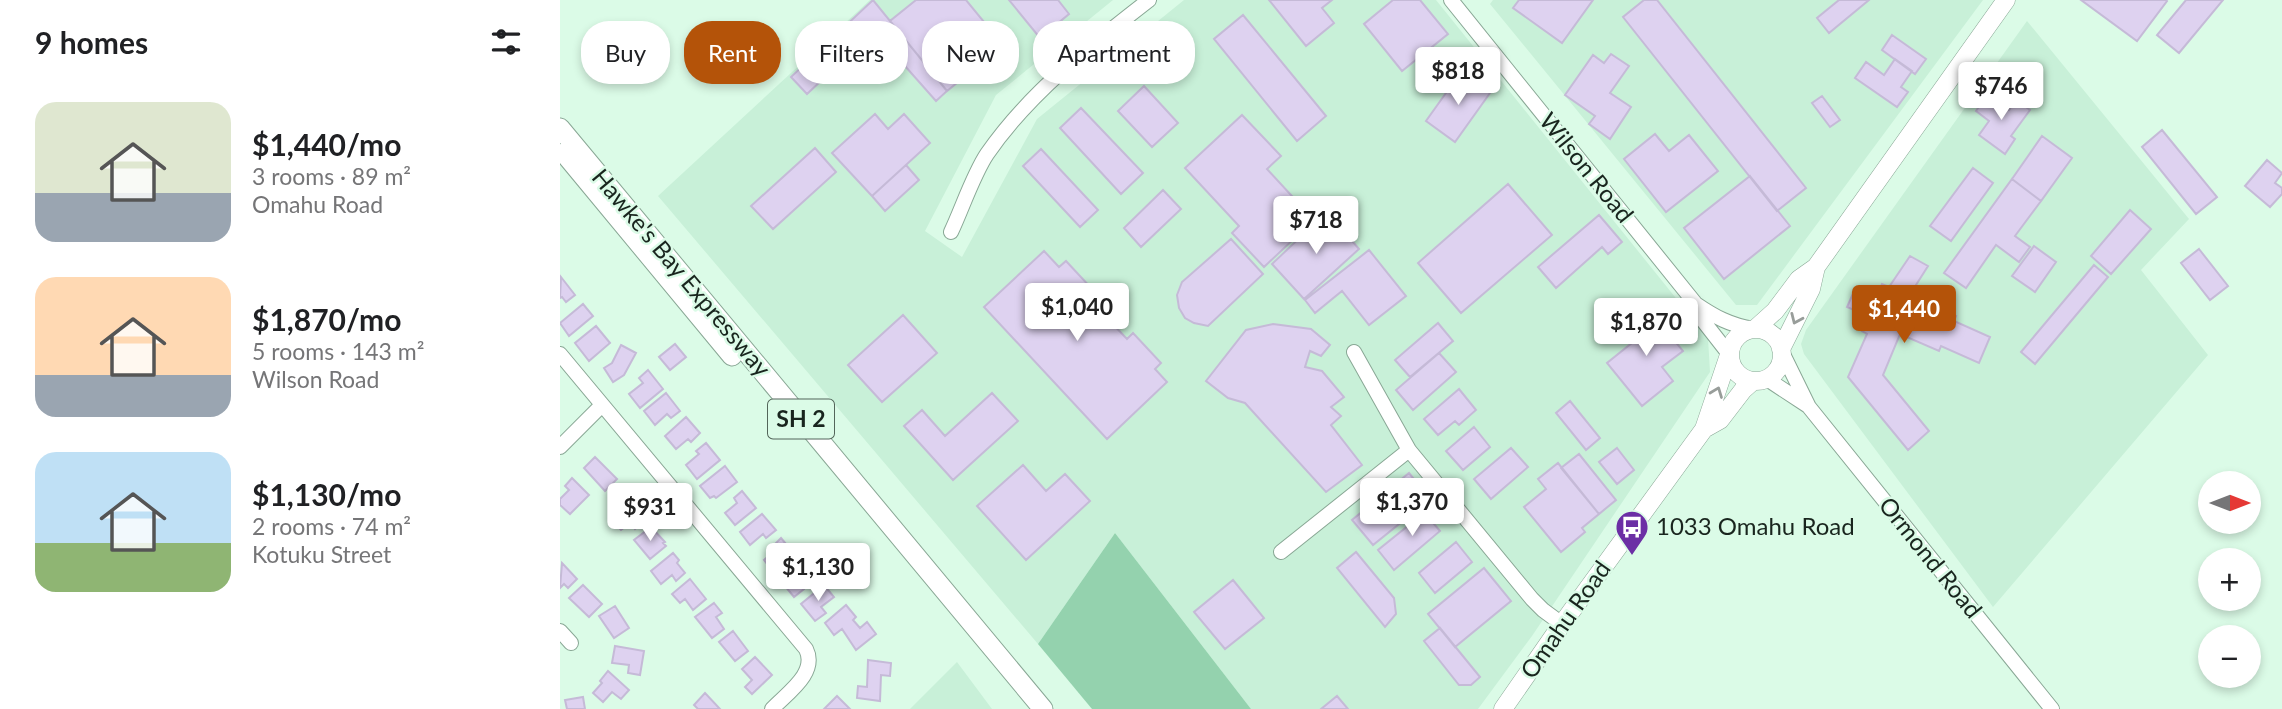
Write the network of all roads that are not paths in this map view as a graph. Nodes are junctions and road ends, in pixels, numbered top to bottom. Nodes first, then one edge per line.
1 (1149, 0) edge
2 (1451, 0) edge
3 (2006, 0) edge
4 (560, 128) edge
5 (560, 149) edge
6 (951, 232) dead end
7 (1816, 267) junction
8 (1695, 303) junction
9 (1754, 329) junction
10 (1782, 351) junction
11 (1354, 352) dead end
12 (560, 354) edge
13 (1729, 354) junction
14 (1760, 380) junction
15 (602, 405) junction
16 (1809, 407) junction
17 (1704, 429) junction
18 (560, 447) edge
19 (1409, 450) junction
20 (1281, 552) dead end
21 (1562, 624) junction
22 (560, 631) edge
23 (571, 643) dead end
24 (772, 709) edge
25 (1027, 709) edge
26 (1043, 709) edge
27 (1503, 709) edge
28 (2052, 709) edge

1 - 6 street
2 - 8 street, Wilson Road
3 - 7 main road
4 - 26 highway, Hawke's Bay Expressway / SH 2
5 - 25 highway, Hawke's Bay Expressway / SH 2
7 - 9 main road
7 -> 10 main road
8 - 9 street, Wilson Road
8 - 13 street, Wilson Road
9 - 10 main road
9 - 13 main road
10 - 14 main road
10 - 16 street, Ormond Road
11 - 19 street
12 - 15 street
13 - 14 main road
17 -> 13 main road, Omahu Road
14 - 16 street, Ormond Road
14 - 17 main road, Omahu Road
15 - 18 street
15 - 24 street
16 - 28 street, Ormond Road
17 - 21 main road, Omahu Road
19 - 20 street
19 - 21 street
21 - 27 main road, Omahu Road
22 - 23 street

